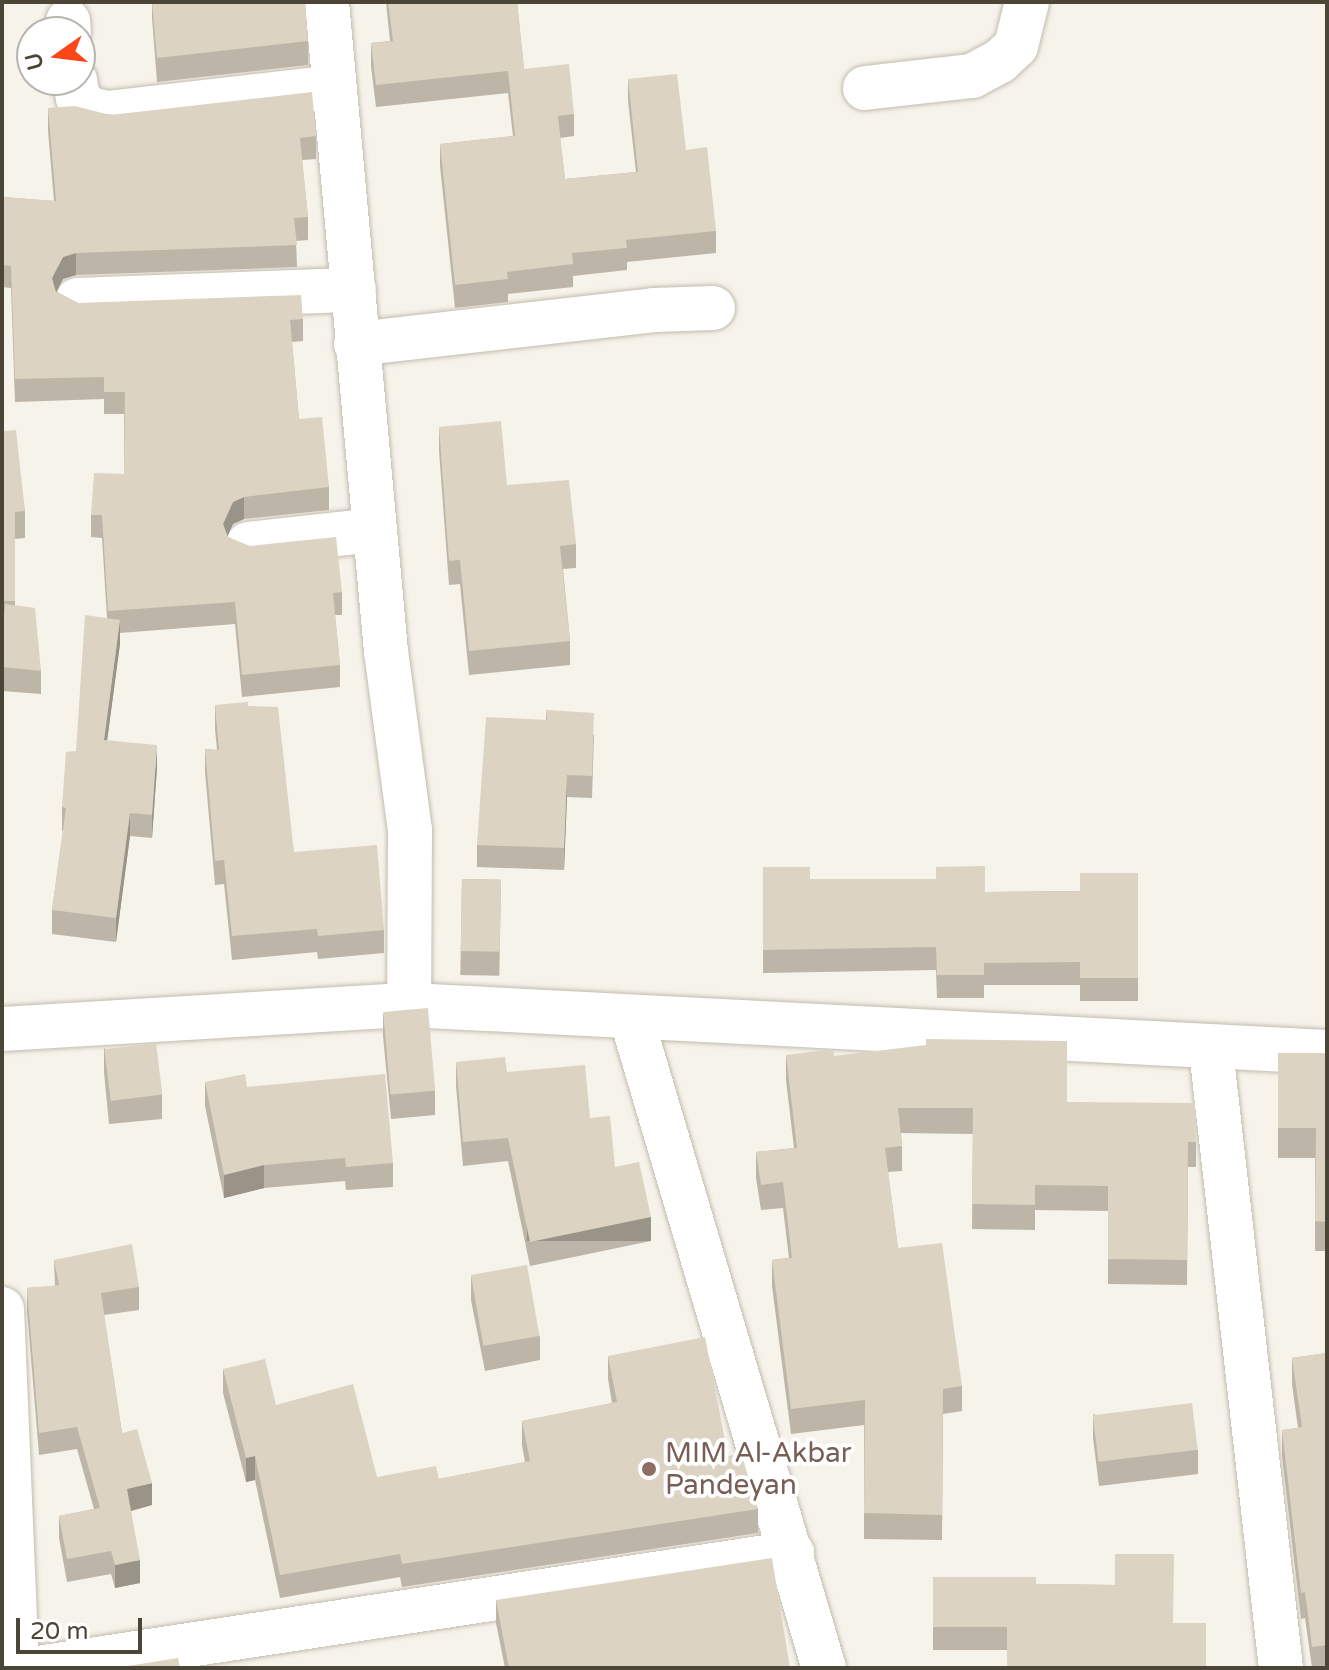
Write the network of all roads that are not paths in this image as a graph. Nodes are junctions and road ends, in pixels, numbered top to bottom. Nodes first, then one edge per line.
1 (327, 2) edge
2 (1027, 2) edge
3 (334, 87) junction
4 (865, 88) dead end
5 (78, 96) edge
6 (354, 290) junction
7 (77, 300) edge
8 (713, 308) dead end
9 (356, 344) junction
10 (374, 530) junction
11 (248, 544) edge
12 (409, 1005) junction
13 (632, 1020) junction
14 (2, 1029) edge
15 (1211, 1050) junction
16 (1327, 1052) edge
17 (2, 1309) edge
18 (792, 1553) junction
19 (9, 1591) edge
20 (17, 1668) edge
21 (38, 1668) edge
22 (824, 1668) edge
23 (1281, 1668) edge

1 - 3 street
2 - 4 street
3 - 5 street
3 - 6 street
6 - 7 street
6 - 9 street
8 - 9 street
9 - 10 street
10 - 11 street
10 - 12 street
12 - 13 street
12 - 14 street
13 - 15 street
13 - 18 street
15 - 16 street
15 - 23 street
17 - 19 street
18 - 21 street
18 - 22 street
19 - 20 street

